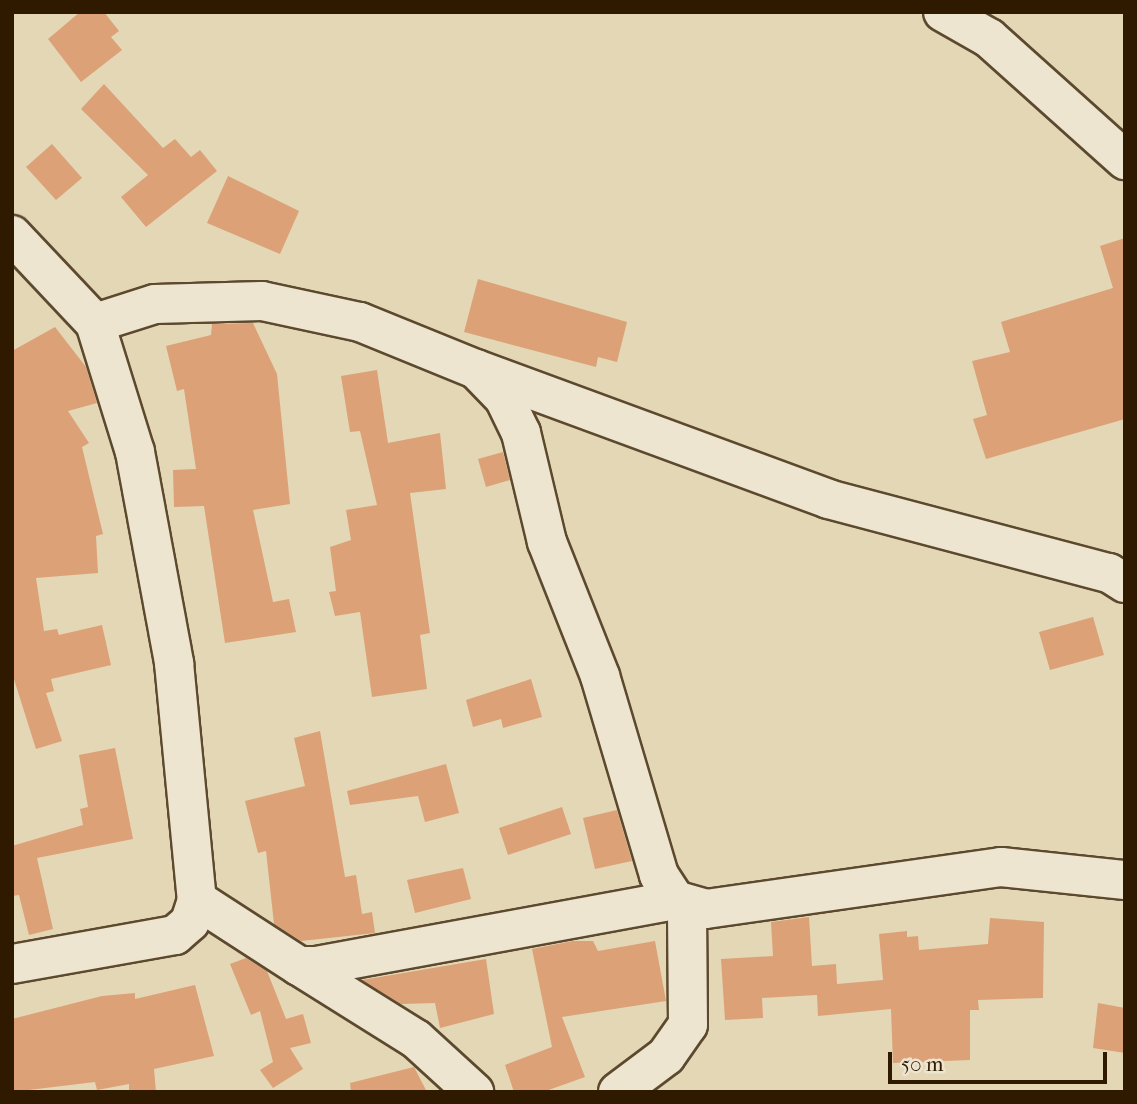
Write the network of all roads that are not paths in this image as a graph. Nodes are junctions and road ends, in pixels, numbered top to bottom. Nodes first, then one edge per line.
1 (943, 12) edge
2 (1125, 160) edge
3 (12, 235) edge
4 (95, 323) junction
5 (476, 369) junction
6 (1125, 583) edge
7 (1125, 880) edge
8 (197, 900) junction
9 (681, 904) junction
10 (12, 964) edge
11 (299, 966) junction
12 (474, 1092) edge
13 (618, 1092) edge

1 - 2 street
3 - 4 street
4 - 5 street
4 - 8 street
5 - 6 street
5 - 9 street
7 - 9 street
8 - 10 street
8 - 11 street
9 - 11 street
9 - 13 street
11 - 12 street

